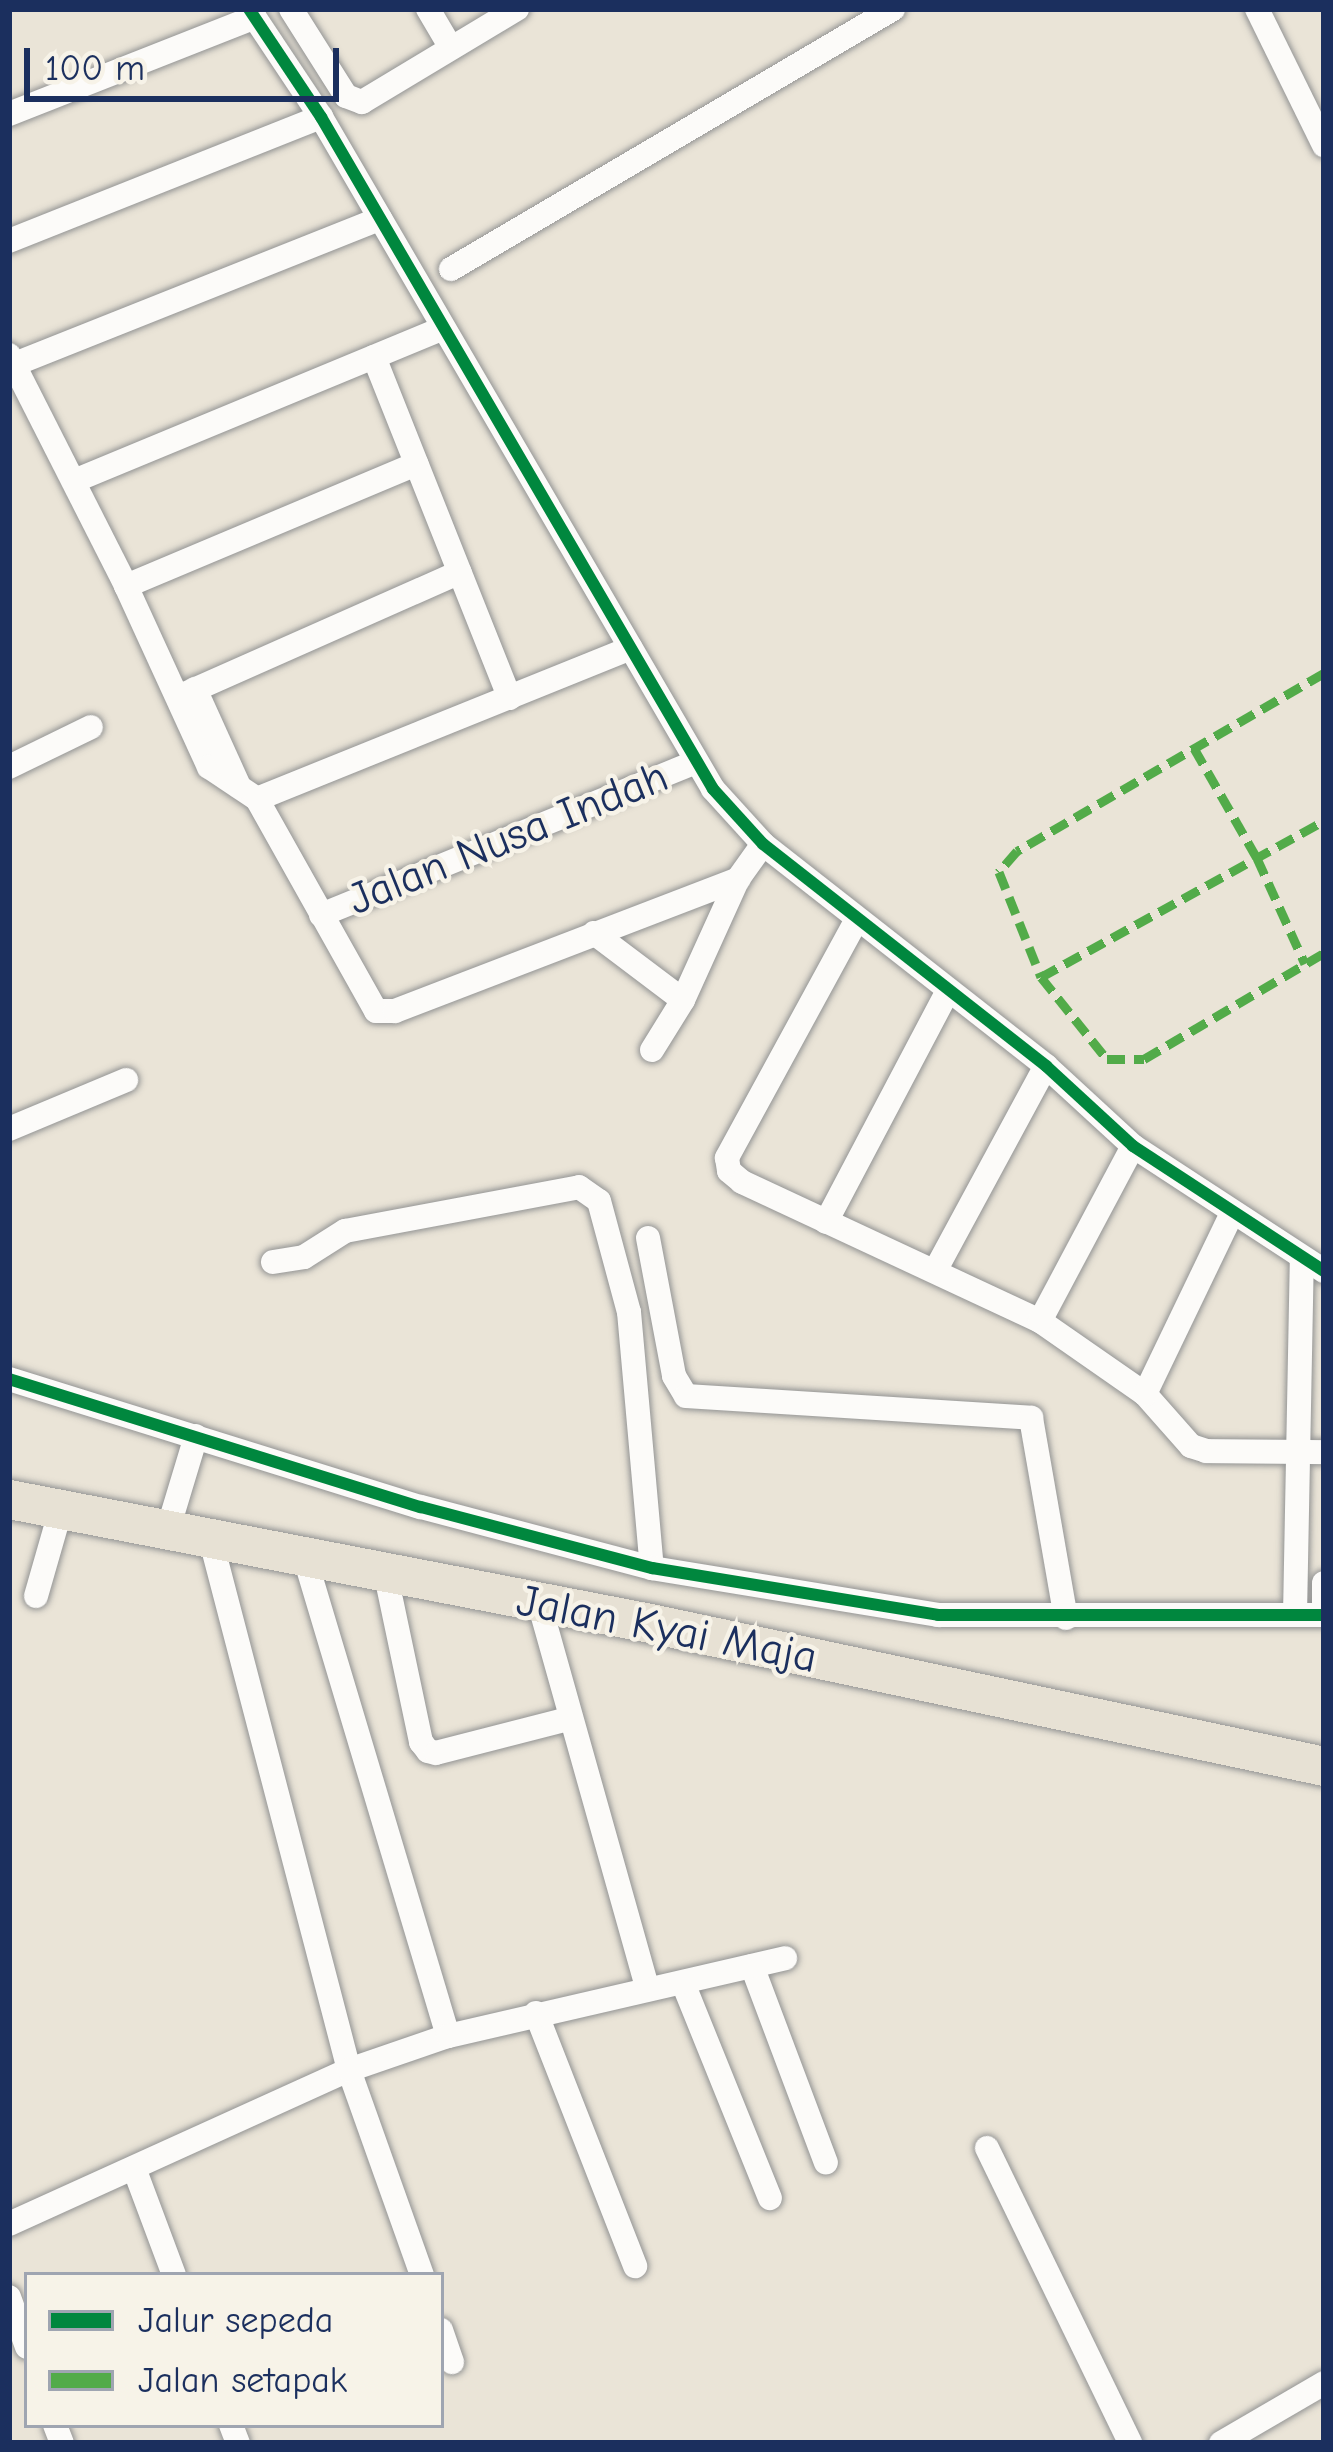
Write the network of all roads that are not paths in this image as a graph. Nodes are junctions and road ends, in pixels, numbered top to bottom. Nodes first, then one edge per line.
1 (291, 9) edge
2 (428, 9) edge
3 (517, 9) edge
4 (893, 9) edge
5 (1257, 9) edge
6 (252, 13) edge
7 (452, 48) junction
8 (9, 114) edge
9 (321, 117) junction
10 (1324, 145) edge
11 (380, 219) junction
12 (9, 241) edge
13 (451, 269) dead end
14 (443, 328) junction
15 (374, 357) junction
16 (12, 360) edge
17 (416, 464) junction
18 (74, 481) junction
19 (460, 572) junction
20 (127, 586) junction
21 (631, 648) junction
22 (186, 693) junction
23 (510, 698) junction
24 (91, 727) dead end
25 (695, 762) junction
26 (9, 767) edge
27 (249, 794) junction
28 (763, 844) junction
29 (738, 879) junction
30 (321, 915) junction
31 (856, 921) junction
32 (594, 933) junction
33 (948, 991) junction
34 (683, 1000) junction
35 (652, 1050) dead end
36 (1046, 1066) junction
37 (126, 1080) dead end
38 (9, 1129) edge
39 (1133, 1146) junction
40 (1232, 1213) junction
41 (826, 1222) junction
42 (648, 1238) dead end
43 (273, 1262) dead end
44 (1313, 1265) edge
45 (934, 1271) junction
46 (1040, 1321) junction
47 (9, 1378) edge
48 (1145, 1394) junction
49 (1312, 1452) edge
50 (190, 1455) junction
51 (9, 1499) edge
52 (61, 1508) junction
53 (168, 1529) junction
54 (210, 1538) junction
55 (304, 1555) junction
56 (652, 1568) junction
57 (385, 1571) junction
58 (1324, 1583) edge
59 (36, 1596) dead end
60 (540, 1606) junction
61 (1295, 1615) junction
62 (1324, 1615) edge
63 (1066, 1618) junction
64 (568, 1719) junction
65 (1324, 1766) edge
66 (785, 1958) dead end
67 (752, 1966) junction
68 (683, 1982) junction
69 (648, 1989) junction
70 (536, 2013) junction
71 (448, 2036) junction
72 (349, 2070) junction
73 (987, 2148) dead end
74 (826, 2163) dead end
75 (134, 2168) junction
76 (770, 2198) dead end
77 (9, 2224) edge
78 (635, 2266) dead end
79 (174, 2272) edge
80 (421, 2272) edge
81 (9, 2297) edge
82 (24, 2339) edge
83 (444, 2339) edge
84 (452, 2362) dead end
85 (1324, 2383) edge
86 (1130, 2443) edge
87 (1222, 2443) edge

1 - 7 street
2 - 7 street
3 - 7 street
4 - 13 street
5 - 10 street
6 - 8 street
6 - 9 street
9 - 11 street
9 - 12 street
11 - 14 street
11 - 16 street
14 - 15 street
14 - 21 street
15 - 17 street
15 - 18 street
16 - 18 street
17 - 19 street
17 - 20 street
18 - 20 street
19 - 22 street
19 - 23 street
20 - 22 street
21 - 23 street
21 - 25 street
22 - 27 street
23 - 27 street
24 - 26 street
25 - 28 street
25 - 30 street, Jalan Nusa Indah
27 - 30 street
28 - 29 street
28 - 31 street
29 - 32 street
29 - 34 street
30 - 32 street
31 - 33 street
31 - 41 street
32 - 34 street
33 - 36 street
33 - 41 street
34 - 35 street
36 - 39 street
36 - 45 street
37 - 38 street
39 - 40 street
39 - 46 street
40 - 44 street
40 - 48 street
41 - 45 street
42 - 63 street
43 - 56 street
44 - 49 street
45 - 46 street
46 - 48 street
47 - 50 street
48 - 49 street
49 - 61 street
50 - 53 street
50 - 56 street
51 - 52 main road, Jalan Kyai Maja
52 - 53 main road, Jalan Kyai Maja
52 - 59 street
53 - 54 main road, Jalan Kyai Maja
54 - 55 main road, Jalan Kyai Maja
54 - 72 street
55 - 57 main road, Jalan Kyai Maja
55 - 71 street
56 - 63 street
57 - 60 main road, Jalan Kyai Maja
57 - 64 street
58 - 62 street
60 - 64 street
60 - 65 main road, Jalan Kyai Maja
61 - 62 street
61 - 63 street
64 - 69 street
66 - 67 street
67 - 68 street
67 - 74 street
68 - 69 street
68 - 76 street
69 - 70 street
70 - 71 street
70 - 78 street
71 - 72 street
72 - 75 street
72 - 80 street
73 - 86 street
75 - 77 street
75 - 79 street
81 - 82 street
83 - 84 street
85 - 87 street

